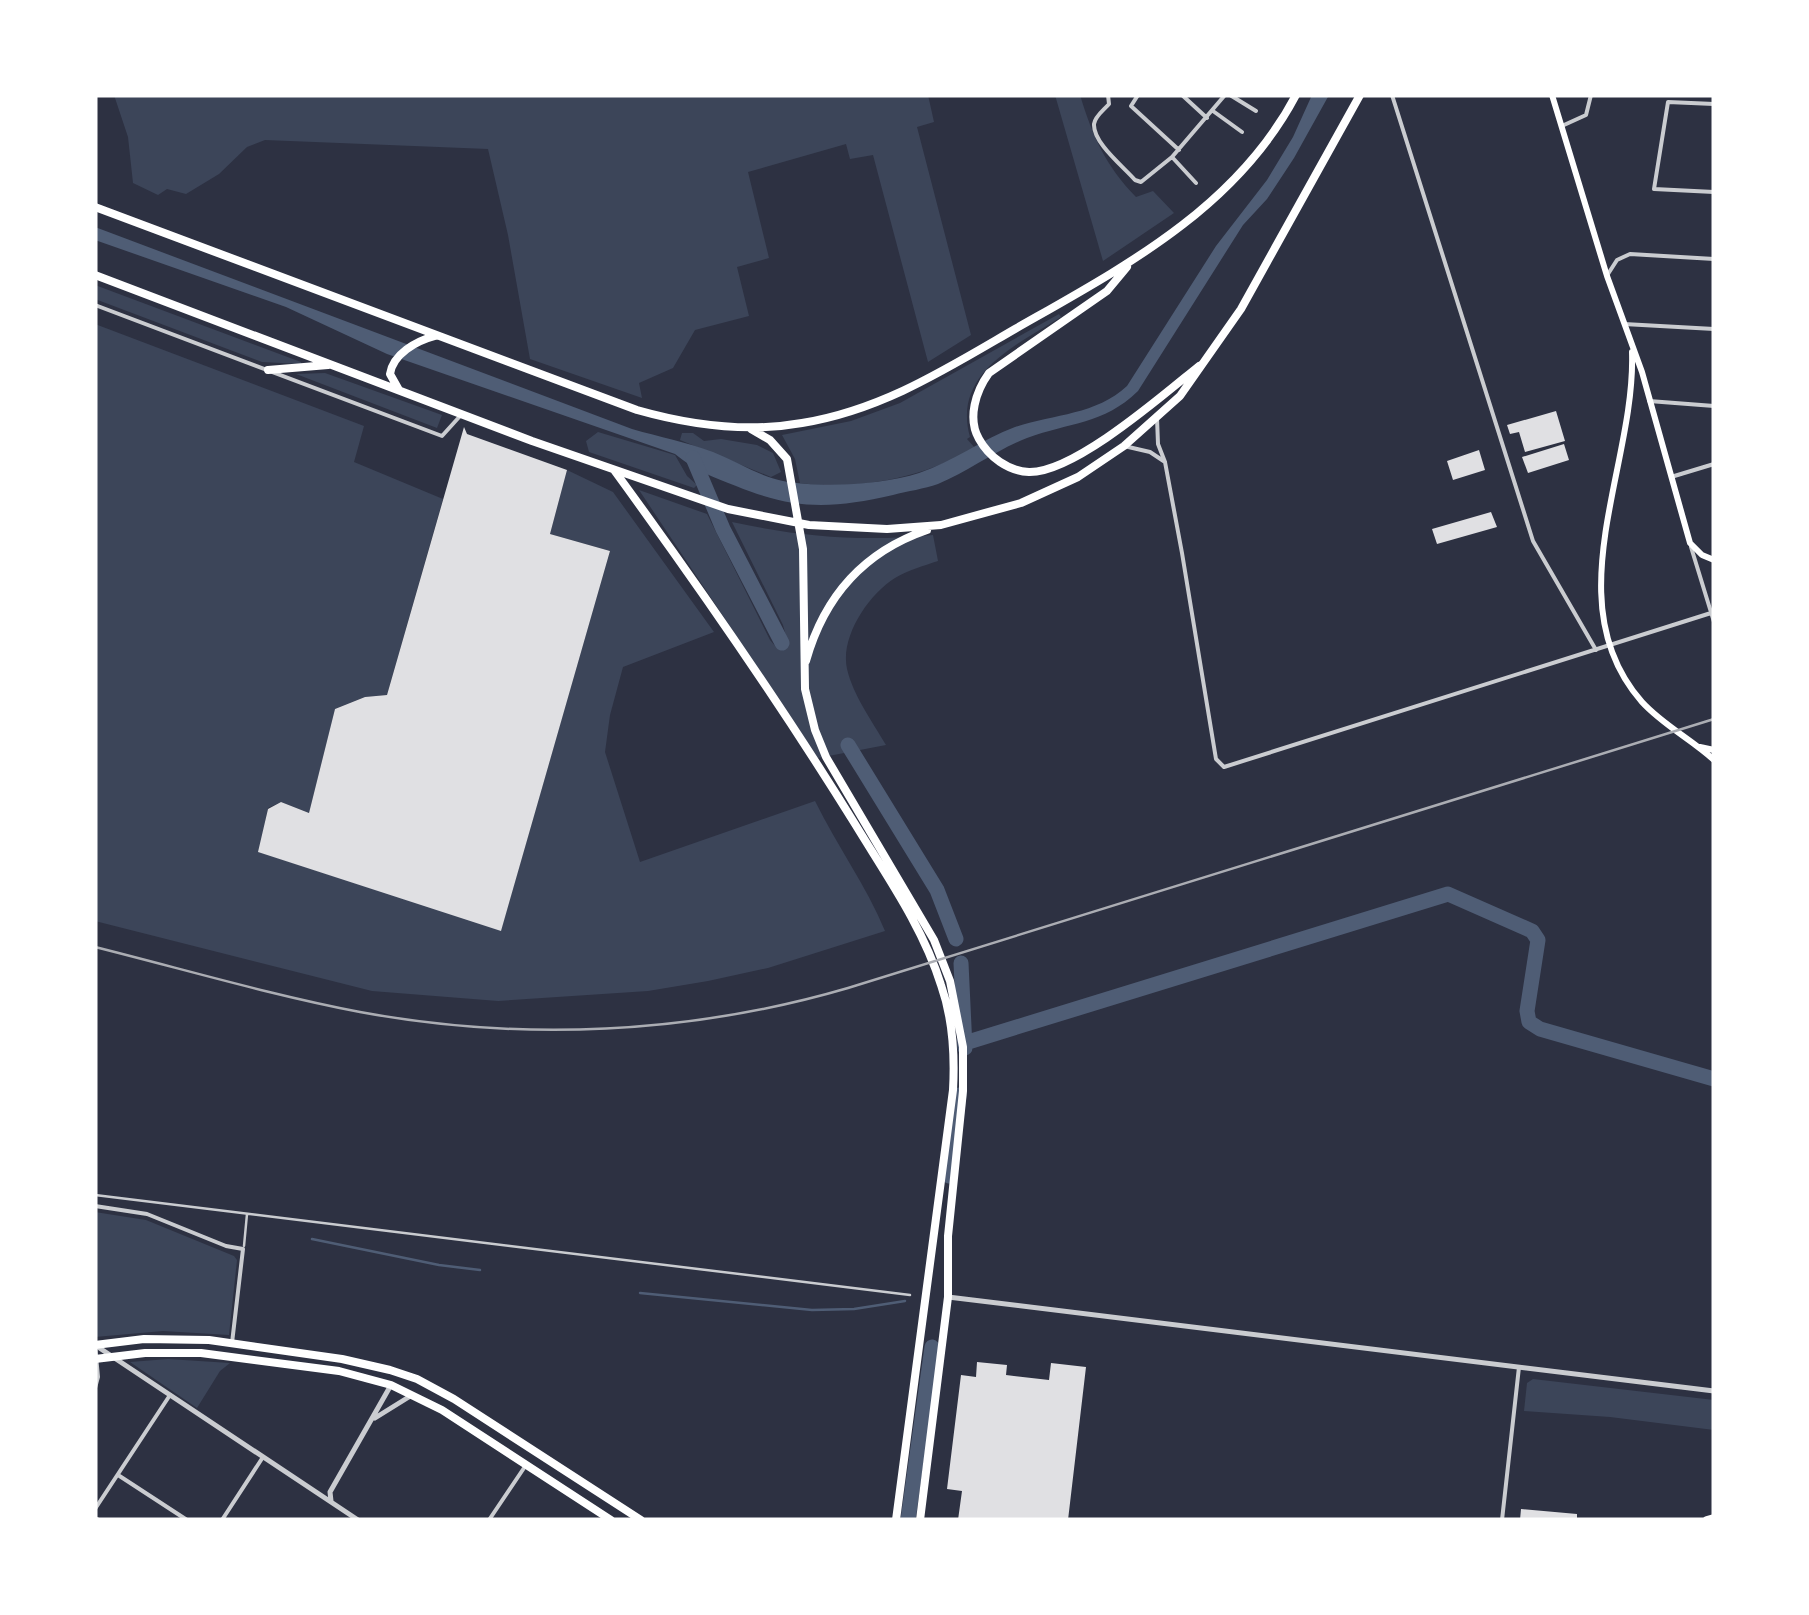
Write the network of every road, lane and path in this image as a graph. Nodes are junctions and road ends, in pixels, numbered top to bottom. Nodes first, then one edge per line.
1 (1108, 95) edge
2 (1138, 95) edge
3 (1182, 95) edge
4 (1228, 95) edge
5 (1296, 95) edge
6 (1360, 95) edge
7 (1392, 95) edge
8 (1552, 95) edge
9 (1591, 95) edge
10 (1714, 104) edge
11 (1212, 111) junction
12 (1256, 111) dead end
13 (1207, 118) junction
14 (1561, 126) junction
15 (1242, 132) dead end
16 (1179, 150) junction
17 (1172, 158) junction
18 (1196, 183) dead end
19 (1714, 192) edge
20 (95, 207) edge
21 (1714, 259) edge
22 (1130, 264) junction
23 (95, 276) edge
24 (1607, 276) junction
25 (95, 306) edge
26 (1624, 324) junction
27 (1714, 329) edge
28 (439, 336) junction
29 (1632, 346) junction
30 (1208, 358) junction
31 (331, 365) junction
32 (268, 370) junction
33 (399, 390) junction
34 (1649, 401) junction
35 (1714, 406) edge
36 (462, 414) junction
37 (1157, 418) junction
38 (748, 427) junction
39 (1124, 446) junction
40 (1165, 462) junction
41 (1714, 464) edge
42 (614, 470) junction
43 (1670, 478) junction
44 (800, 524) junction
45 (941, 526) junction
46 (1690, 543) junction
47 (1714, 560) edge
48 (1714, 606) edge
49 (1711, 613) junction
50 (1714, 622) edge
51 (1596, 650) junction
52 (804, 670) junction
53 (1699, 746) junction
54 (1714, 750) edge
55 (1714, 760) edge
56 (844, 796) junction
57 (948, 1180) junction
58 (95, 1195) edge
59 (95, 1206) edge
60 (247, 1213) junction
61 (244, 1249) junction
62 (910, 1295) dead end
63 (948, 1297) junction
64 (232, 1343) junction
65 (95, 1345) edge
66 (112, 1356) junction
67 (96, 1359) edge
68 (1519, 1367) junction
69 (390, 1370) junction
70 (392, 1385) junction
71 (95, 1388) edge
72 (1714, 1391) edge
73 (414, 1394) junction
74 (170, 1396) junction
75 (372, 1420) junction
76 (264, 1458) junction
77 (526, 1465) junction
78 (118, 1475) junction
79 (330, 1492) junction
80 (318, 1494) junction
81 (332, 1504) junction
82 (95, 1509) edge
83 (186, 1520) edge
84 (222, 1520) edge
85 (357, 1520) edge
86 (490, 1520) edge
87 (611, 1520) edge
88 (642, 1520) edge
89 (896, 1520) edge
90 (920, 1520) edge
91 (1502, 1520) edge

1 - 17 street
2 - 16 street
3 - 13 street
4 - 11 street
4 - 12 street
5 - 22 highway
6 - 30 highway
7 - 51 street
8 - 14 main road
9 - 14 street
10 - 19 street
11 - 13 street
11 - 15 street
13 - 16 street
14 - 24 main road
16 - 17 street
17 - 18 street
20 - 28 highway
21 - 24 street
22 - 30 highway
22 - 38 highway
23 - 31 highway
24 - 26 main road
25 - 32 street
26 - 27 street
26 - 29 main road
28 - 33 highway
28 - 38 highway
29 - 34 main road
29 - 53 main road
30 - 37 highway
31 - 32 highway
31 - 33 highway
32 - 36 street
33 - 36 highway
34 - 35 street
34 - 43 main road
36 - 42 highway
37 - 39 highway
37 - 40 street
38 - 44 highway
39 - 40 street
39 - 45 highway
40 - 51 street
41 - 43 street
42 - 44 highway
42 - 56 highway
43 - 46 main road
44 - 45 highway
44 - 52 highway
45 - 52 highway
46 - 47 main road
46 - 49 street
48 - 49 street
49 - 50 street
49 - 51 street
52 - 56 highway
53 - 54 main road
53 - 55 main road
56 - 57 highway
57 - 63 highway
57 - 89 highway
58 - 60 lane
59 - 61 street
60 - 61 lane
60 - 62 lane
61 - 64 street
63 - 68 street
63 - 90 highway
64 - 65 highway
64 - 69 highway
65 - 66 street
65 - 67 street
66 - 67 highway
66 - 70 highway
66 - 74 street
67 - 71 street
68 - 72 street
68 - 91 street
69 - 70 highway
69 - 88 highway
70 - 73 highway
70 - 75 street
73 - 75 street
73 - 77 highway
74 - 76 street
74 - 78 street
75 - 79 street
76 - 80 street
76 - 84 street
77 - 86 street
77 - 87 highway
78 - 82 street
78 - 83 street
79 - 80 street
79 - 81 street
80 - 81 street
81 - 85 street

